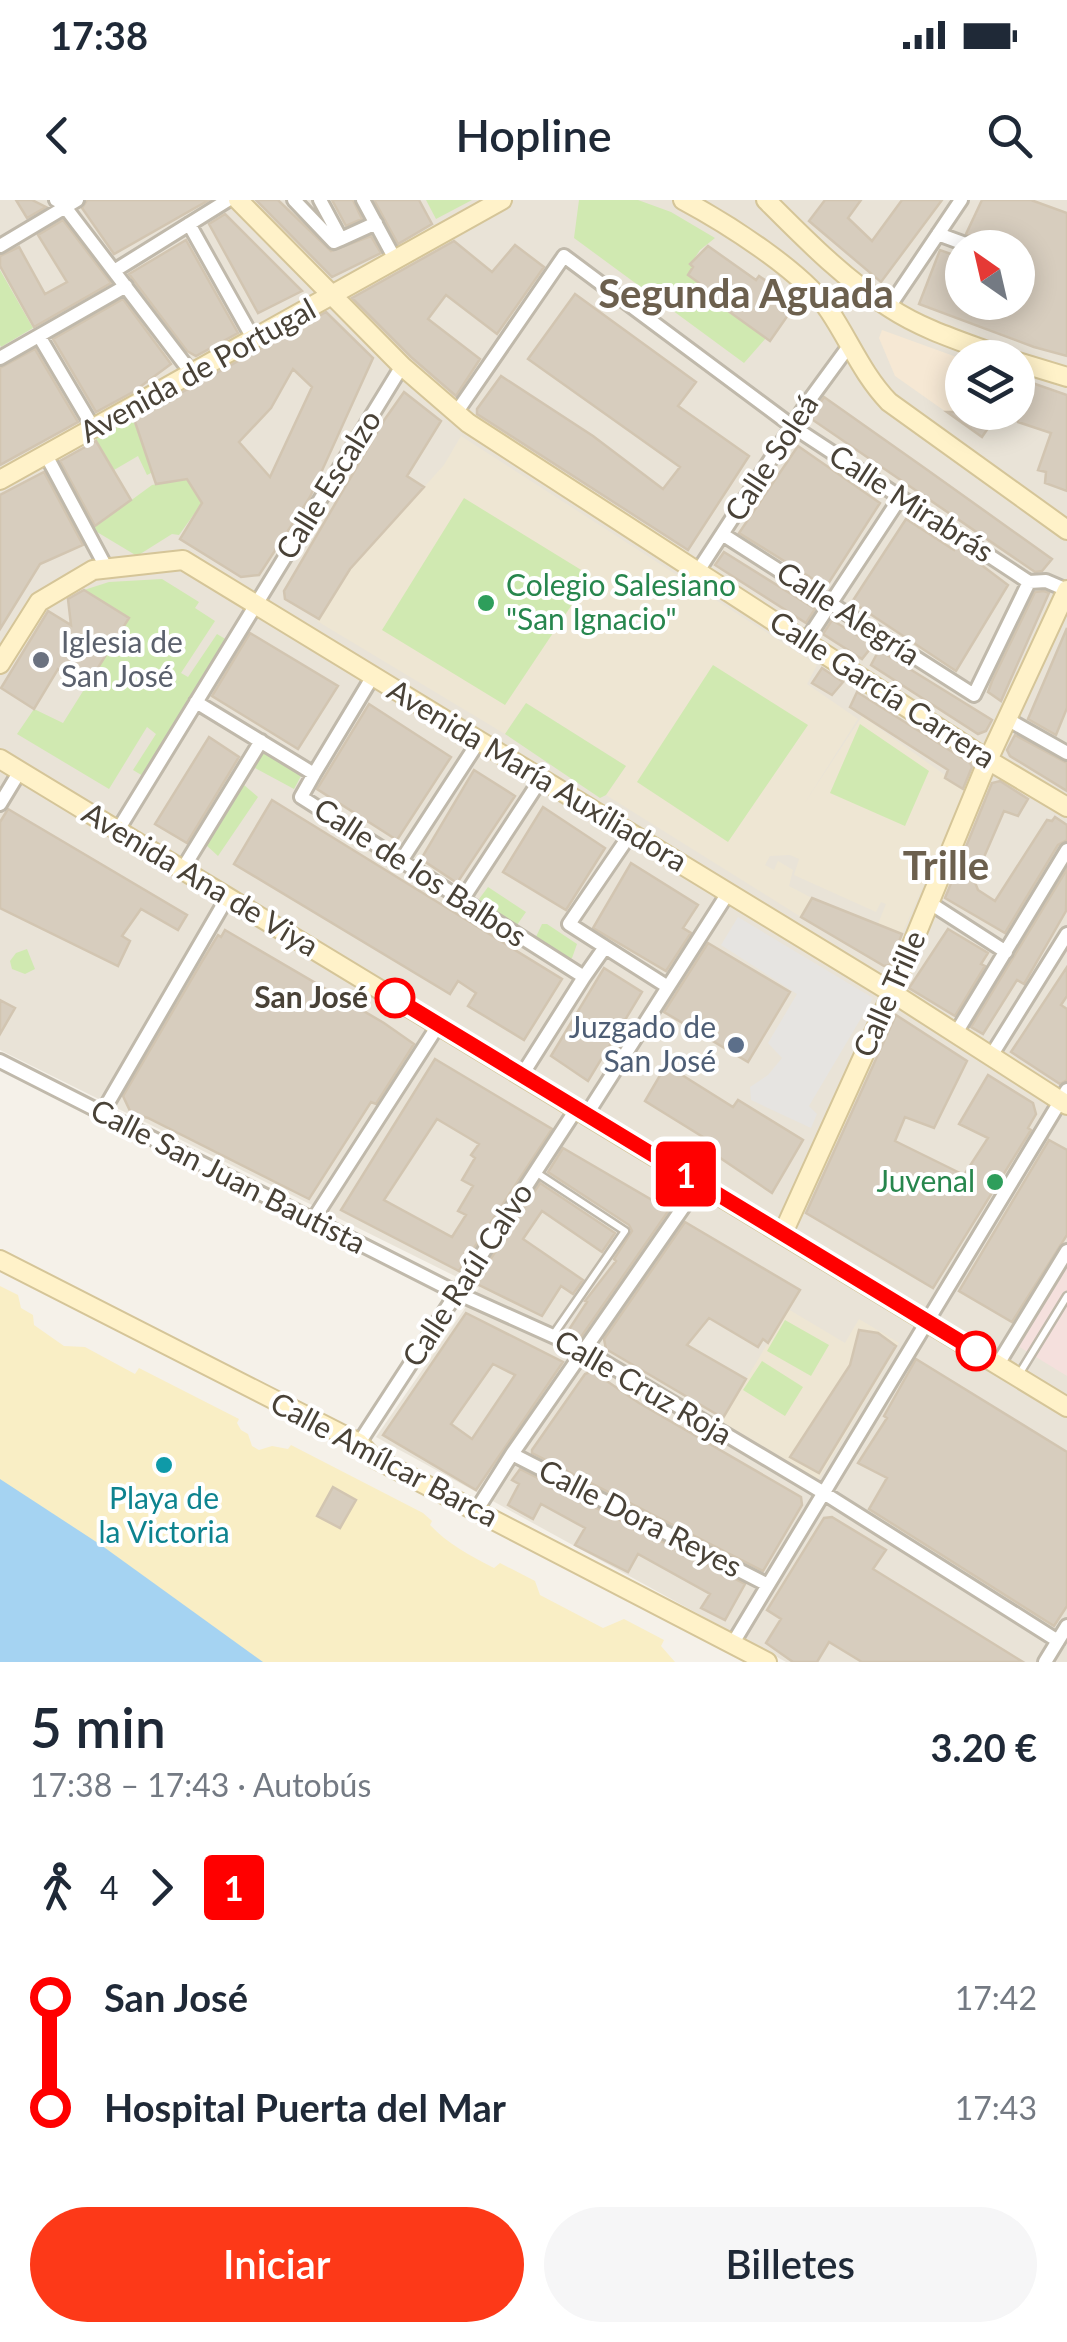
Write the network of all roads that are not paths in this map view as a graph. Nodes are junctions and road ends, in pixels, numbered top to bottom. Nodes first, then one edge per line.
1 (228, 200) edge
2 (238, 200) edge
3 (294, 200) edge
4 (320, 200) edge
5 (364, 200) edge
6 (502, 200) edge
7 (684, 200) edge
8 (766, 200) edge
9 (961, 200) edge
10 (67, 203) edge
11 (189, 224) junction
12 (376, 224) junction
13 (938, 234) junction
14 (945, 237) edge
15 (341, 239) junction
16 (0, 246) edge
17 (396, 260) junction
18 (114, 271) junction
19 (126, 286) junction
20 (333, 296) junction
21 (889, 308) junction
22 (39, 336) junction
23 (254, 340) junction
24 (959, 340) edge
25 (849, 346) junction
26 (0, 358) edge
27 (402, 366) junction
28 (1035, 367) edge
29 (193, 375) junction
30 (1067, 377) edge
31 (456, 413) junction
32 (792, 426) junction
33 (94, 429) junction
34 (46, 455) junction
35 (0, 480) edge
36 (900, 498) junction
37 (1067, 530) edge
38 (722, 534) junction
39 (107, 569) junction
40 (698, 571) junction
41 (1029, 582) junction
42 (1067, 590) edge
43 (831, 603) junction
44 (256, 604) junction
45 (806, 641) junction
46 (0, 664) edge
47 (373, 676) junction
48 (196, 702) junction
49 (1007, 720) junction
50 (1067, 732) edge
51 (479, 740) junction
52 (262, 742) junction
53 (1063, 750) edge
54 (0, 759) edge
55 (988, 760) junction
56 (20, 771) junction
57 (314, 774) junction
58 (542, 778) junction
59 (0, 804) edge
60 (1067, 806) edge
61 (118, 830) junction
62 (631, 833) junction
63 (1067, 850) edge
64 (401, 861) junction
65 (182, 870) junction
66 (728, 892) junction
67 (227, 898) junction
68 (462, 900) junction
69 (930, 903) junction
70 (1067, 934) edge
71 (605, 948) junction
72 (1006, 952) junction
73 (584, 978) junction
74 (668, 987) junction
75 (892, 993) junction
76 (439, 1024) junction
77 (956, 1033) junction
78 (991, 1056) junction
79 (0, 1061) edge
80 (522, 1075) junction
81 (1065, 1098) edge
82 (582, 1111) junction
83 (102, 1113) junction
84 (536, 1172) junction
85 (700, 1184) junction
86 (313, 1220) junction
87 (784, 1233) junction
88 (1067, 1252) edge
89 (0, 1260) edge
90 (457, 1293) junction
91 (1067, 1296) edge
92 (927, 1322) junction
93 (552, 1336) junction
94 (584, 1350) junction
95 (998, 1364) junction
96 (1018, 1377) junction
97 (1067, 1406) edge
98 (359, 1442) junction
99 (512, 1454) junction
100 (824, 1494) junction
101 (476, 1510) junction
102 (768, 1585) junction
103 (1067, 1626) edge
104 (1058, 1641) junction
105 (733, 1643) junction
106 (767, 1662) edge
107 (1045, 1662) edge

1 - 11 street
2 - 20 street, Calle García Carrera
3 - 15 street
4 - 15 street
5 - 12 street
6 - 17 street, Avenida de Portugal
7 - 25 street
8 - 21 street
9 - 13 street
10 - 16 street
10 - 18 street
11 - 18 street
11 - 23 street
12 - 15 street
12 - 17 street
13 - 14 street
13 - 21 street
17 - 20 street, Avenida de Portugal
18 - 19 street
19 - 22 street
19 - 29 street
20 - 23 street, Avenida de Portugal
20 - 27 street, Calle García Carrera
21 - 24 street
22 - 26 street
22 - 33 street
23 - 29 street, Avenida de Portugal
25 - 32 street, Calle Soleá
25 - 37 street
27 - 31 street, Calle García Carrera
27 - 44 street, Calle Escalzo
28 - 30 street
29 - 33 street, Avenida de Portugal
31 - 32 street, Calle Mirabrás
31 - 40 street, Calle García Carrera
32 - 36 street, Calle Mirabrás
32 - 38 street, Calle Soleá
33 - 34 street, Avenida de Portugal
34 - 35 street, Avenida de Portugal
34 - 39 street
36 - 41 street, Calle Mirabrás
36 - 43 street
38 - 40 street, Calle Soleá
38 - 43 street, Calle Alegría
39 - 44 street, Avenida María Auxiliadora
39 - 46 street
40 - 45 street, Calle García Carrera
41 - 42 street
41 - 43 street, Calle Alegría
42 - 49 street, Calle Trille
43 - 45 street
44 - 47 street, Avenida María Auxiliadora
44 - 48 street, Calle Escalzo
45 - 55 street, Calle García Carrera
47 - 51 street, Avenida María Auxiliadora
47 - 57 street
48 - 52 street, Calle de los Balbos
48 - 61 street, Calle Escalzo
49 - 53 street
49 - 55 street, Calle Trille
50 - 53 street
51 - 58 street, Avenida María Auxiliadora
51 - 64 street
52 - 57 street, Calle de los Balbos
52 - 65 street
54 - 56 street, Avenida Ana de Viya
55 - 60 street, Calle García Carrera
55 - 69 street, Calle Trille
56 - 59 street
56 - 61 street, Avenida Ana de Viya
57 - 64 street, Calle de los Balbos
58 - 62 street, Avenida María Auxiliadora
58 - 68 street
61 - 65 street, Avenida Ana de Viya
62 - 66 street, Avenida María Auxiliadora
62 - 71 street
63 - 72 street
64 - 68 street, Calle de los Balbos
65 - 67 street, Avenida Ana de Viya
66 - 74 street, Calle Raúl Calvo
66 - 75 street, Avenida María Auxiliadora
67 - 76 street, Avenida Ana de Viya
67 - 83 street
68 - 73 street, Calle de los Balbos
69 - 72 street
69 - 75 street, Calle Trille
70 - 78 street
71 - 73 street
71 - 74 street
72 - 77 street
73 - 80 street
74 - 82 street, Calle Raúl Calvo
75 - 77 street, Avenida María Auxiliadora
75 - 87 street, Calle Trille
76 - 80 street, Avenida Ana de Viya
76 - 86 street
77 - 78 street, Avenida María Auxiliadora
78 - 81 street, Avenida María Auxiliadora
79 - 83 street, Calle San Juan Bautista
80 - 82 street, Avenida Ana de Viya
81 - 92 street
82 - 84 street, Calle Raúl Calvo
82 - 85 street, Avenida Ana de Viya
83 - 86 street, Calle San Juan Bautista
84 - 90 street, Calle Raúl Calvo
84 - 93 lane
85 - 87 street, Avenida Ana de Viya
85 - 94 street
86 - 90 street, Calle San Juan Bautista
87 - 92 street, Avenida Ana de Viya
88 - 95 street
89 - 98 street, Calle Amílcar Barca
90 - 93 street, Calle Cruz Roja
90 - 98 street, Calle Raúl Calvo
91 - 96 lane
92 - 95 street, Avenida Ana de Viya
92 - 100 street
93 - 94 street, Calle Cruz Roja
94 - 99 street
94 - 100 street, Calle Cruz Roja
95 - 96 street, Avenida Ana de Viya
96 - 97 street, Avenida Ana de Viya
98 - 101 street, Calle Amílcar Barca
99 - 101 street
99 - 102 street, Calle Dora Reyes
100 - 102 street
100 - 104 street, Calle Cruz Roja
101 - 105 street, Calle Amílcar Barca
102 - 105 street
103 - 104 street
104 - 107 street
105 - 106 street, Calle Amílcar Barca

